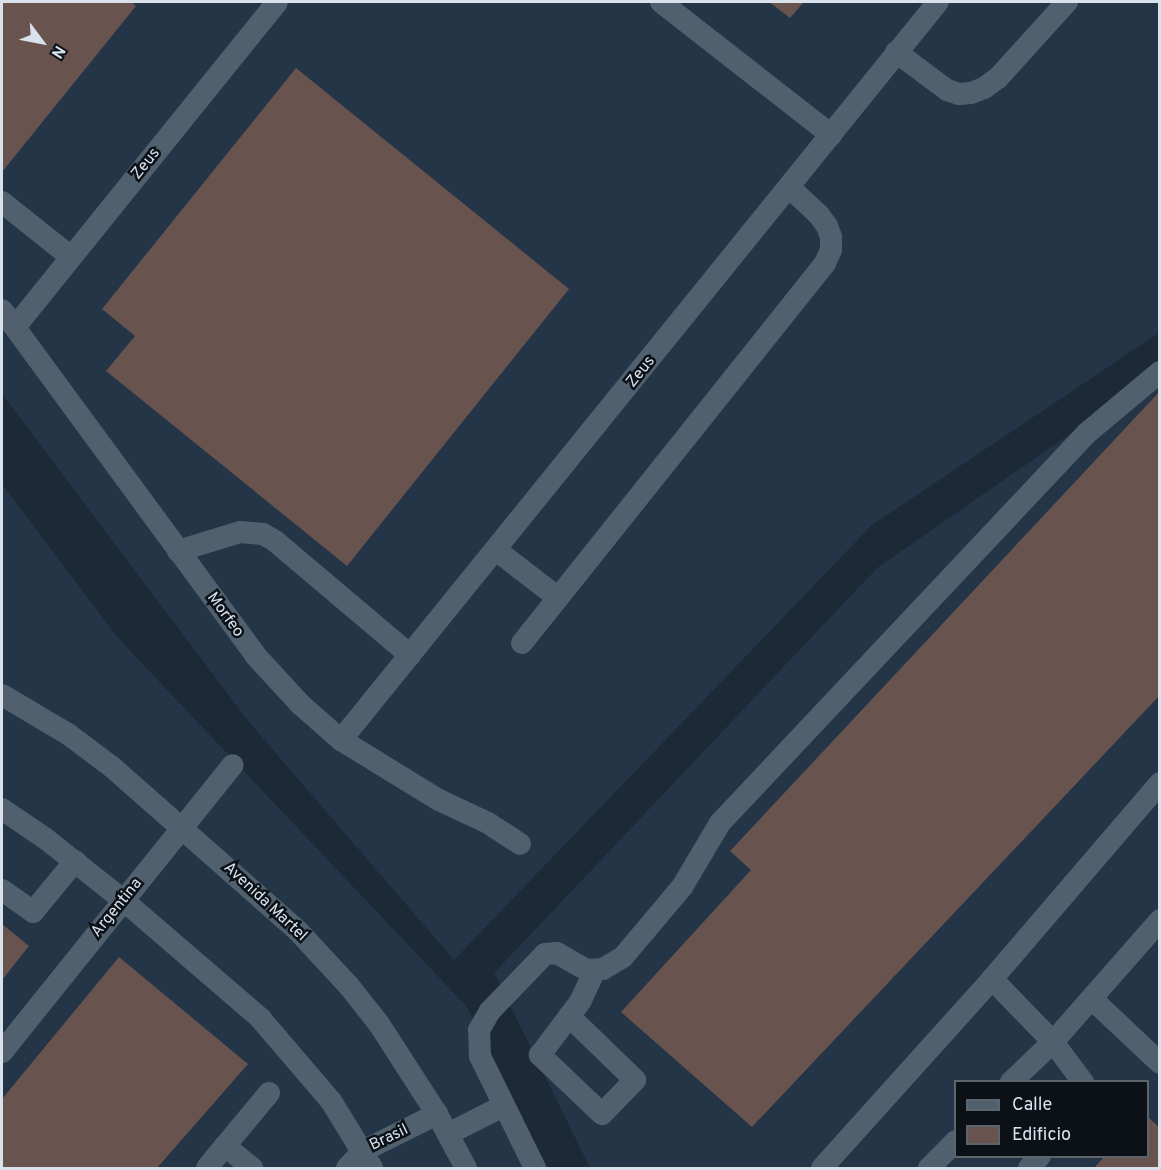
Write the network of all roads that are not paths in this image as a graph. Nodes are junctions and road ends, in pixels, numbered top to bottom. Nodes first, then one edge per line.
1 (277, 2) edge
2 (661, 2) edge
3 (938, 2) edge
4 (1067, 2) edge
5 (896, 52) junction
6 (831, 135) junction
7 (790, 188) junction
8 (2, 202) edge
9 (71, 257) junction
10 (8, 318) edge
11 (1160, 372) edge
12 (496, 550) junction
13 (178, 551) junction
14 (557, 597) junction
15 (522, 643) dead end
16 (411, 655) junction
17 (2, 695) edge
18 (342, 740) junction
19 (233, 765) dead end
20 (1160, 783) edge
21 (2, 809) edge
22 (182, 827) junction
23 (520, 844) dead end
24 (75, 861) junction
25 (2, 890) edge
26 (123, 900) junction
27 (1160, 920) edge
28 (595, 970) junction
29 (992, 979) junction
30 (1092, 999) junction
31 (569, 1016) dead end
32 (1053, 1042) junction
33 (2, 1052) edge
34 (1160, 1063) edge
35 (1013, 1080) edge
36 (1082, 1080) edge
37 (269, 1093) dead end
38 (503, 1106) junction
39 (437, 1114) junction
40 (448, 1134) junction
41 (954, 1143) edge
42 (225, 1146) junction
43 (368, 1160) edge
44 (207, 1168) edge
45 (252, 1168) edge
46 (347, 1168) edge
47 (466, 1168) edge
48 (536, 1168) edge
49 (822, 1168) edge
50 (931, 1168) edge

1 - 9 street, Zeus
2 - 6 street
3 - 5 street, Zeus
4 - 5 street
5 - 6 street, Zeus
6 - 7 street, Zeus
7 - 12 street, Zeus
7 - 14 street
8 - 9 street
9 - 10 street, Zeus
10 - 13 street, Morfeo
11 - 28 street
12 - 14 street
12 - 16 street, Zeus
13 - 16 street
13 - 18 street, Morfeo
14 - 15 street
16 - 18 street, Zeus
17 - 22 street, Avenida Martel
18 - 23 street, Morfeo
19 - 22 street, Argentina
20 - 29 street
21 - 24 street
22 - 26 street, Argentina
22 - 39 street, Avenida Martel
24 - 25 street
24 - 26 street
26 - 33 street, Argentina
26 - 43 street
27 - 30 street
28 - 31 street
28 - 38 street
29 - 32 street
29 - 49 street
30 - 32 street
30 - 34 street
32 - 35 street
32 - 36 street
37 - 42 street
38 - 40 street
38 - 48 street
39 - 40 street, Avenida Martel
39 - 43 street, Brasil
40 - 47 street, Avenida Martel
41 - 50 street
42 - 44 street
42 - 45 street
43 - 46 street, Brasil

